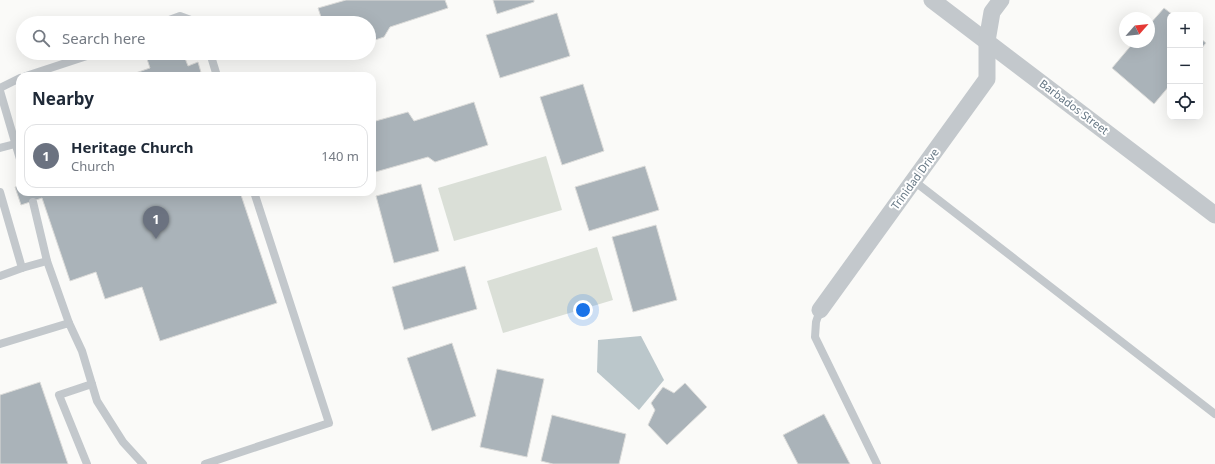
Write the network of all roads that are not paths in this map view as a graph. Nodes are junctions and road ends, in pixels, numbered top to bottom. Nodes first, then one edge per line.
1 (932, 0) edge
2 (1001, 0) edge
3 (987, 41) junction
4 (75, 60) edge
5 (212, 60) edge
6 (38, 72) edge
7 (216, 72) edge
8 (16, 80) edge
9 (0, 88) edge
10 (0, 91) edge
11 (15, 144) junction
12 (16, 147) edge
13 (0, 148) edge
14 (914, 181) junction
15 (0, 192) edge
16 (255, 196) edge
17 (33, 202) dead end
18 (3, 213) edge
19 (1215, 215) edge
20 (47, 261) junction
21 (22, 268) junction
22 (0, 276) edge
23 (820, 310) joint
24 (69, 323) junction
25 (0, 344) edge
26 (92, 384) junction
27 (1215, 414) edge
28 (87, 464) edge
29 (142, 464) edge
30 (205, 464) edge
31 (877, 464) edge

1 - 3 street, Barbados Street
2 - 3 street, Trinidad Drive
3 - 14 street, Trinidad Drive
3 - 19 street, Barbados Street
4 - 6 lane
5 - 7 lane
8 - 9 lane
10 - 11 lane
11 - 12 lane
11 - 13 lane
14 - 23 street, Trinidad Drive
14 - 27 lane
15 - 18 lane
16 - 30 lane
17 - 20 lane
18 - 21 lane
20 - 21 lane
20 - 24 lane
21 - 22 lane
23 - 31 lane
24 - 25 lane
24 - 26 lane
26 - 28 lane
26 - 29 lane

